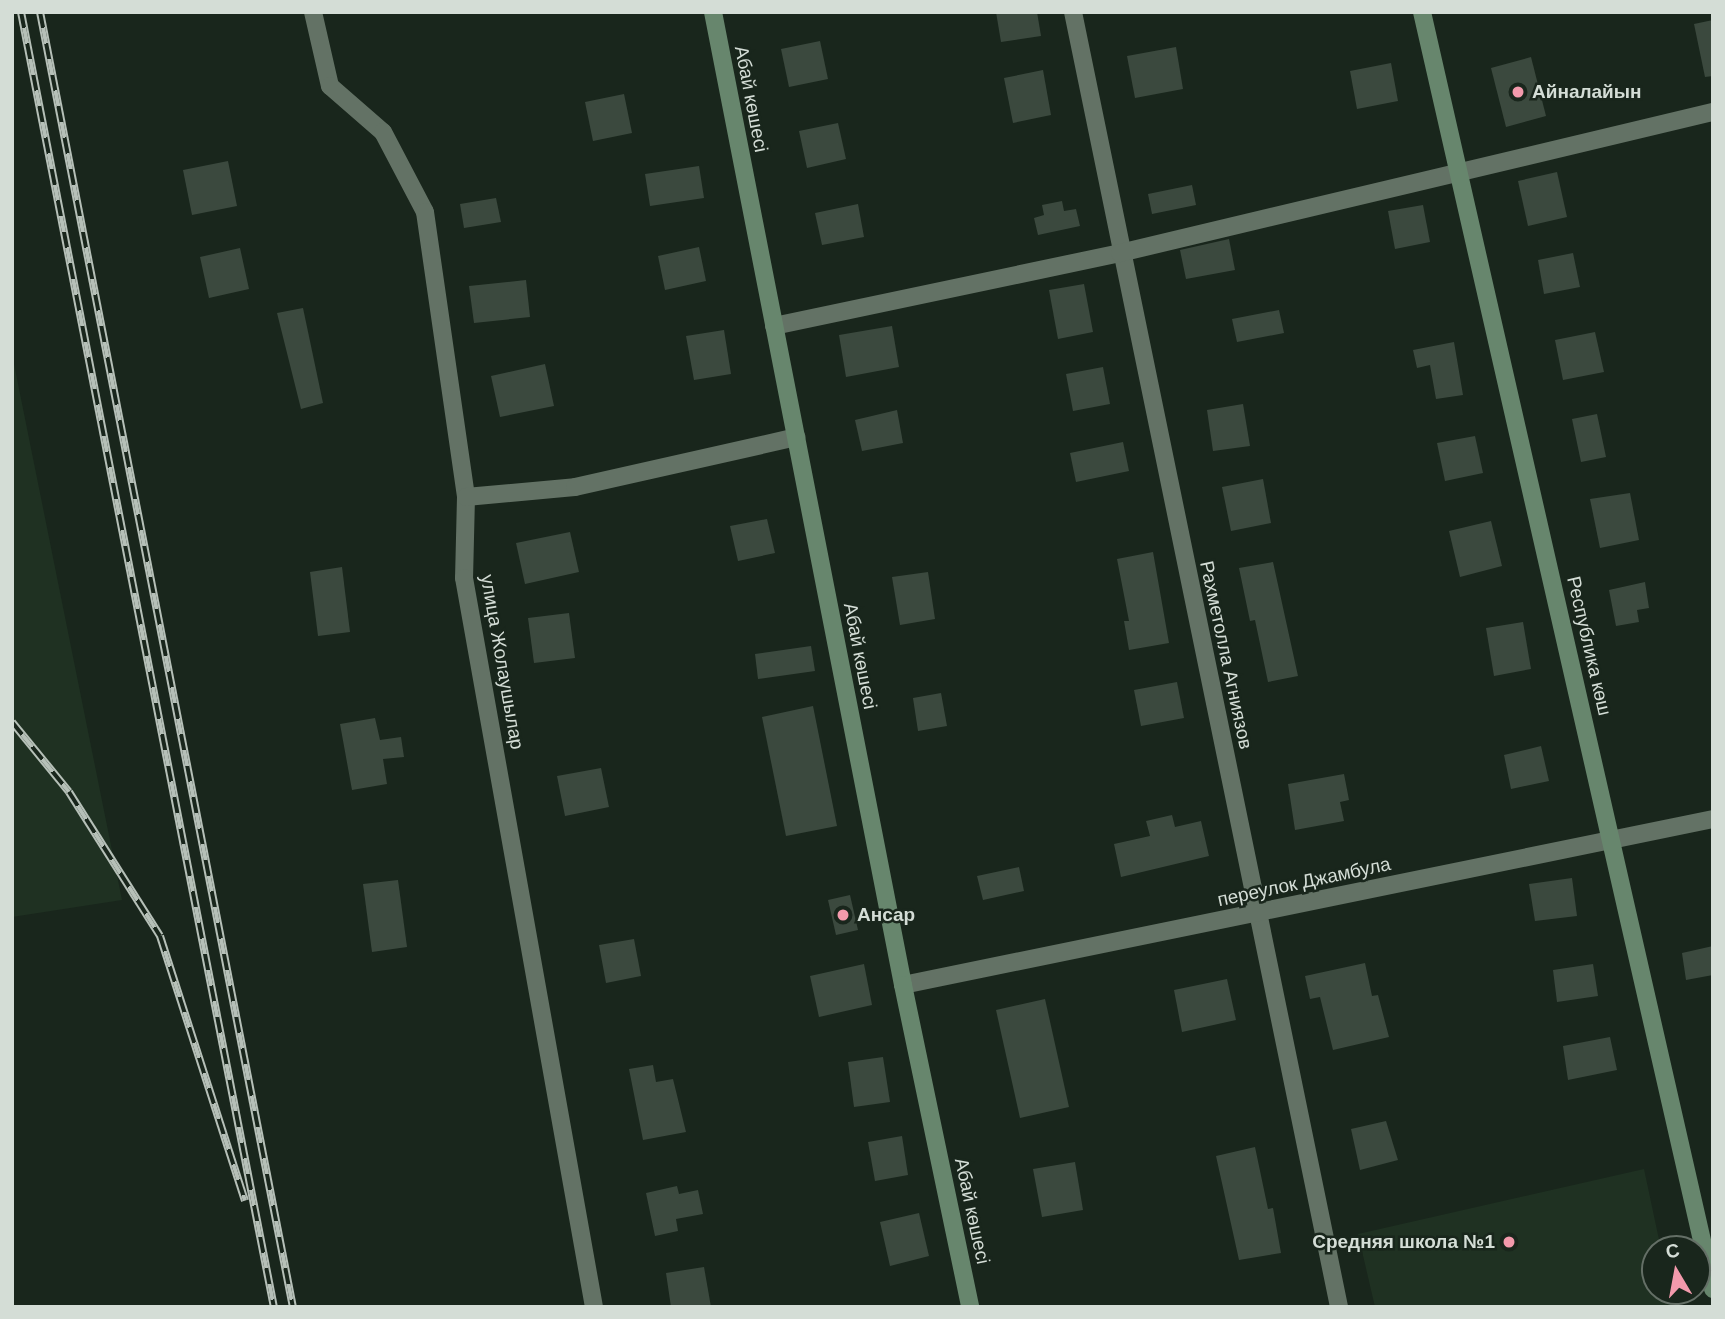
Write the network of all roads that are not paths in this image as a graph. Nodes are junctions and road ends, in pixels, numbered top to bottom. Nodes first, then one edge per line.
1 (313, 12) edge
2 (713, 12) edge
3 (1073, 12) edge
4 (1422, 12) edge
5 (1713, 112) edge
6 (1461, 173) junction
7 (1120, 253) junction
8 (774, 326) junction
9 (796, 437) junction
10 (466, 497) junction
11 (1713, 819) edge
12 (1611, 840) junction
13 (1258, 912) junction
14 (903, 985) junction
15 (1713, 1289) edge
16 (594, 1307) edge
17 (970, 1307) edge
18 (1339, 1307) edge

1 - 10 street, улица Жолаушылар
2 - 8 main road, Абай көшесі
3 - 7 street, Рахметолла Агниязов
4 - 6 main road, Республика көш
5 - 6 street
6 - 7 street
6 - 12 main road, Республика көш
7 - 8 street
7 - 13 street, Рахметолла Агниязов
8 - 9 main road, Абай көшесі
9 - 10 street
9 - 14 main road, Абай көшесі
10 - 16 street, улица Жолаушылар
11 - 12 street, переулок Джамбула
12 - 13 street, переулок Джамбула
12 - 15 main road, Республика көш
13 - 14 street, переулок Джамбула
13 - 18 street, Рахметолла Агниязов
14 - 17 main road, Абай көшесі

